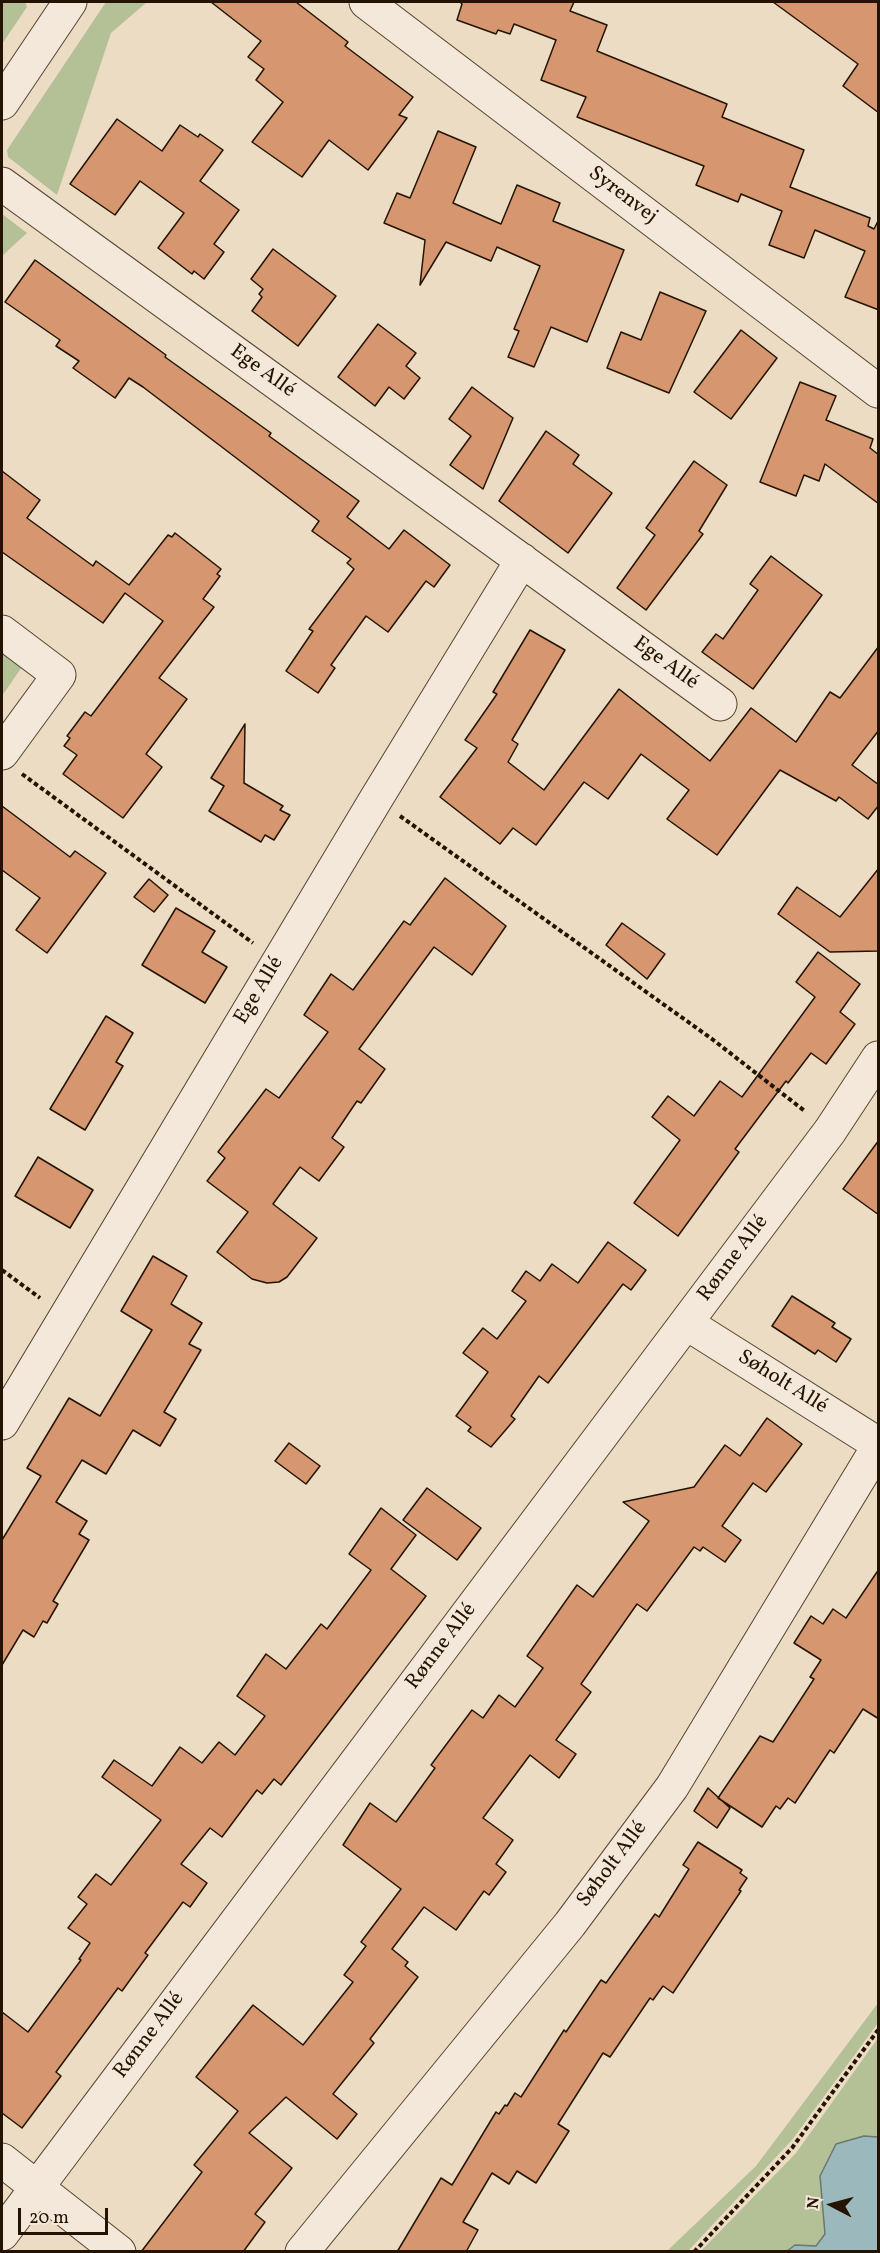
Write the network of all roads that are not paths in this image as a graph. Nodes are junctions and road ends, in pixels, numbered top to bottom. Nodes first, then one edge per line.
1 (70, 2) edge
2 (366, 2) edge
3 (2, 103) edge
4 (2, 184) edge
5 (879, 391) edge
6 (522, 560) junction
7 (2, 632) edge
8 (720, 704) dead end
9 (11, 763) edge
10 (879, 1058) edge
11 (686, 1323) junction
12 (2, 1423) edge
13 (879, 1445) edge
14 (2, 2160) edge
15 (37, 2186) junction
16 (2, 2234) edge
17 (120, 2252) edge
18 (302, 2252) edge

1 - 3 street
2 - 5 street, Syrenvej
4 - 6 street, Ege Allé
6 - 8 street, Ege Allé
6 - 12 street, Ege Allé
7 - 9 street
10 - 11 street, Rønne Allé
11 - 13 street, Søholt Allé
11 - 15 street, Rønne Allé
13 - 18 street, Søholt Allé
14 - 15 street
15 - 16 street, Rønne Allé
15 - 17 street

